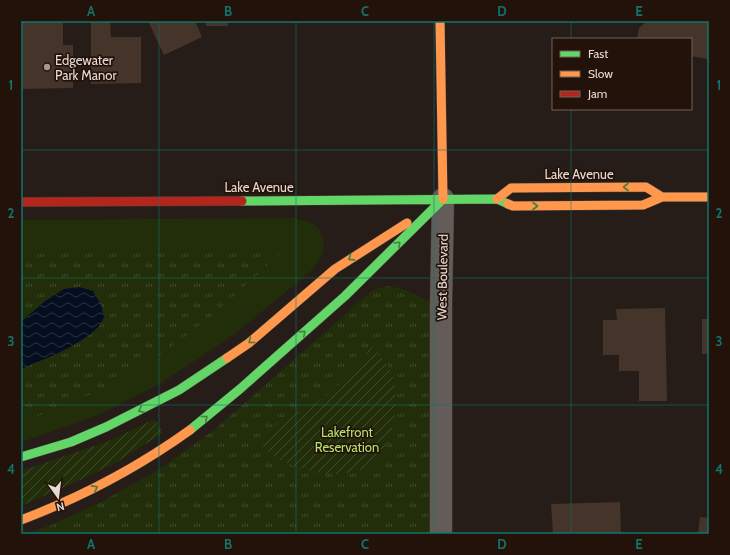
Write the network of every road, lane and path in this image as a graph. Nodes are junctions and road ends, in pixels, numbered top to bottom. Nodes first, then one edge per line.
1 (440, 21) edge
2 (662, 197) junction
3 (709, 197) edge
4 (443, 199) junction
5 (497, 199) junction
6 (21, 202) edge
7 (21, 457) edge
8 (21, 520) edge
9 (441, 534) edge

1 - 4 main road, West Boulevard
2 - 3 main road, Lake Avenue
5 -> 2 main road, Lake Avenue
2 -> 5 main road, Lake Avenue
4 - 5 main road, Lake Avenue
4 - 6 main road, Lake Avenue
4 -> 7 main road
8 -> 4 main road
4 - 9 street, West Boulevard

